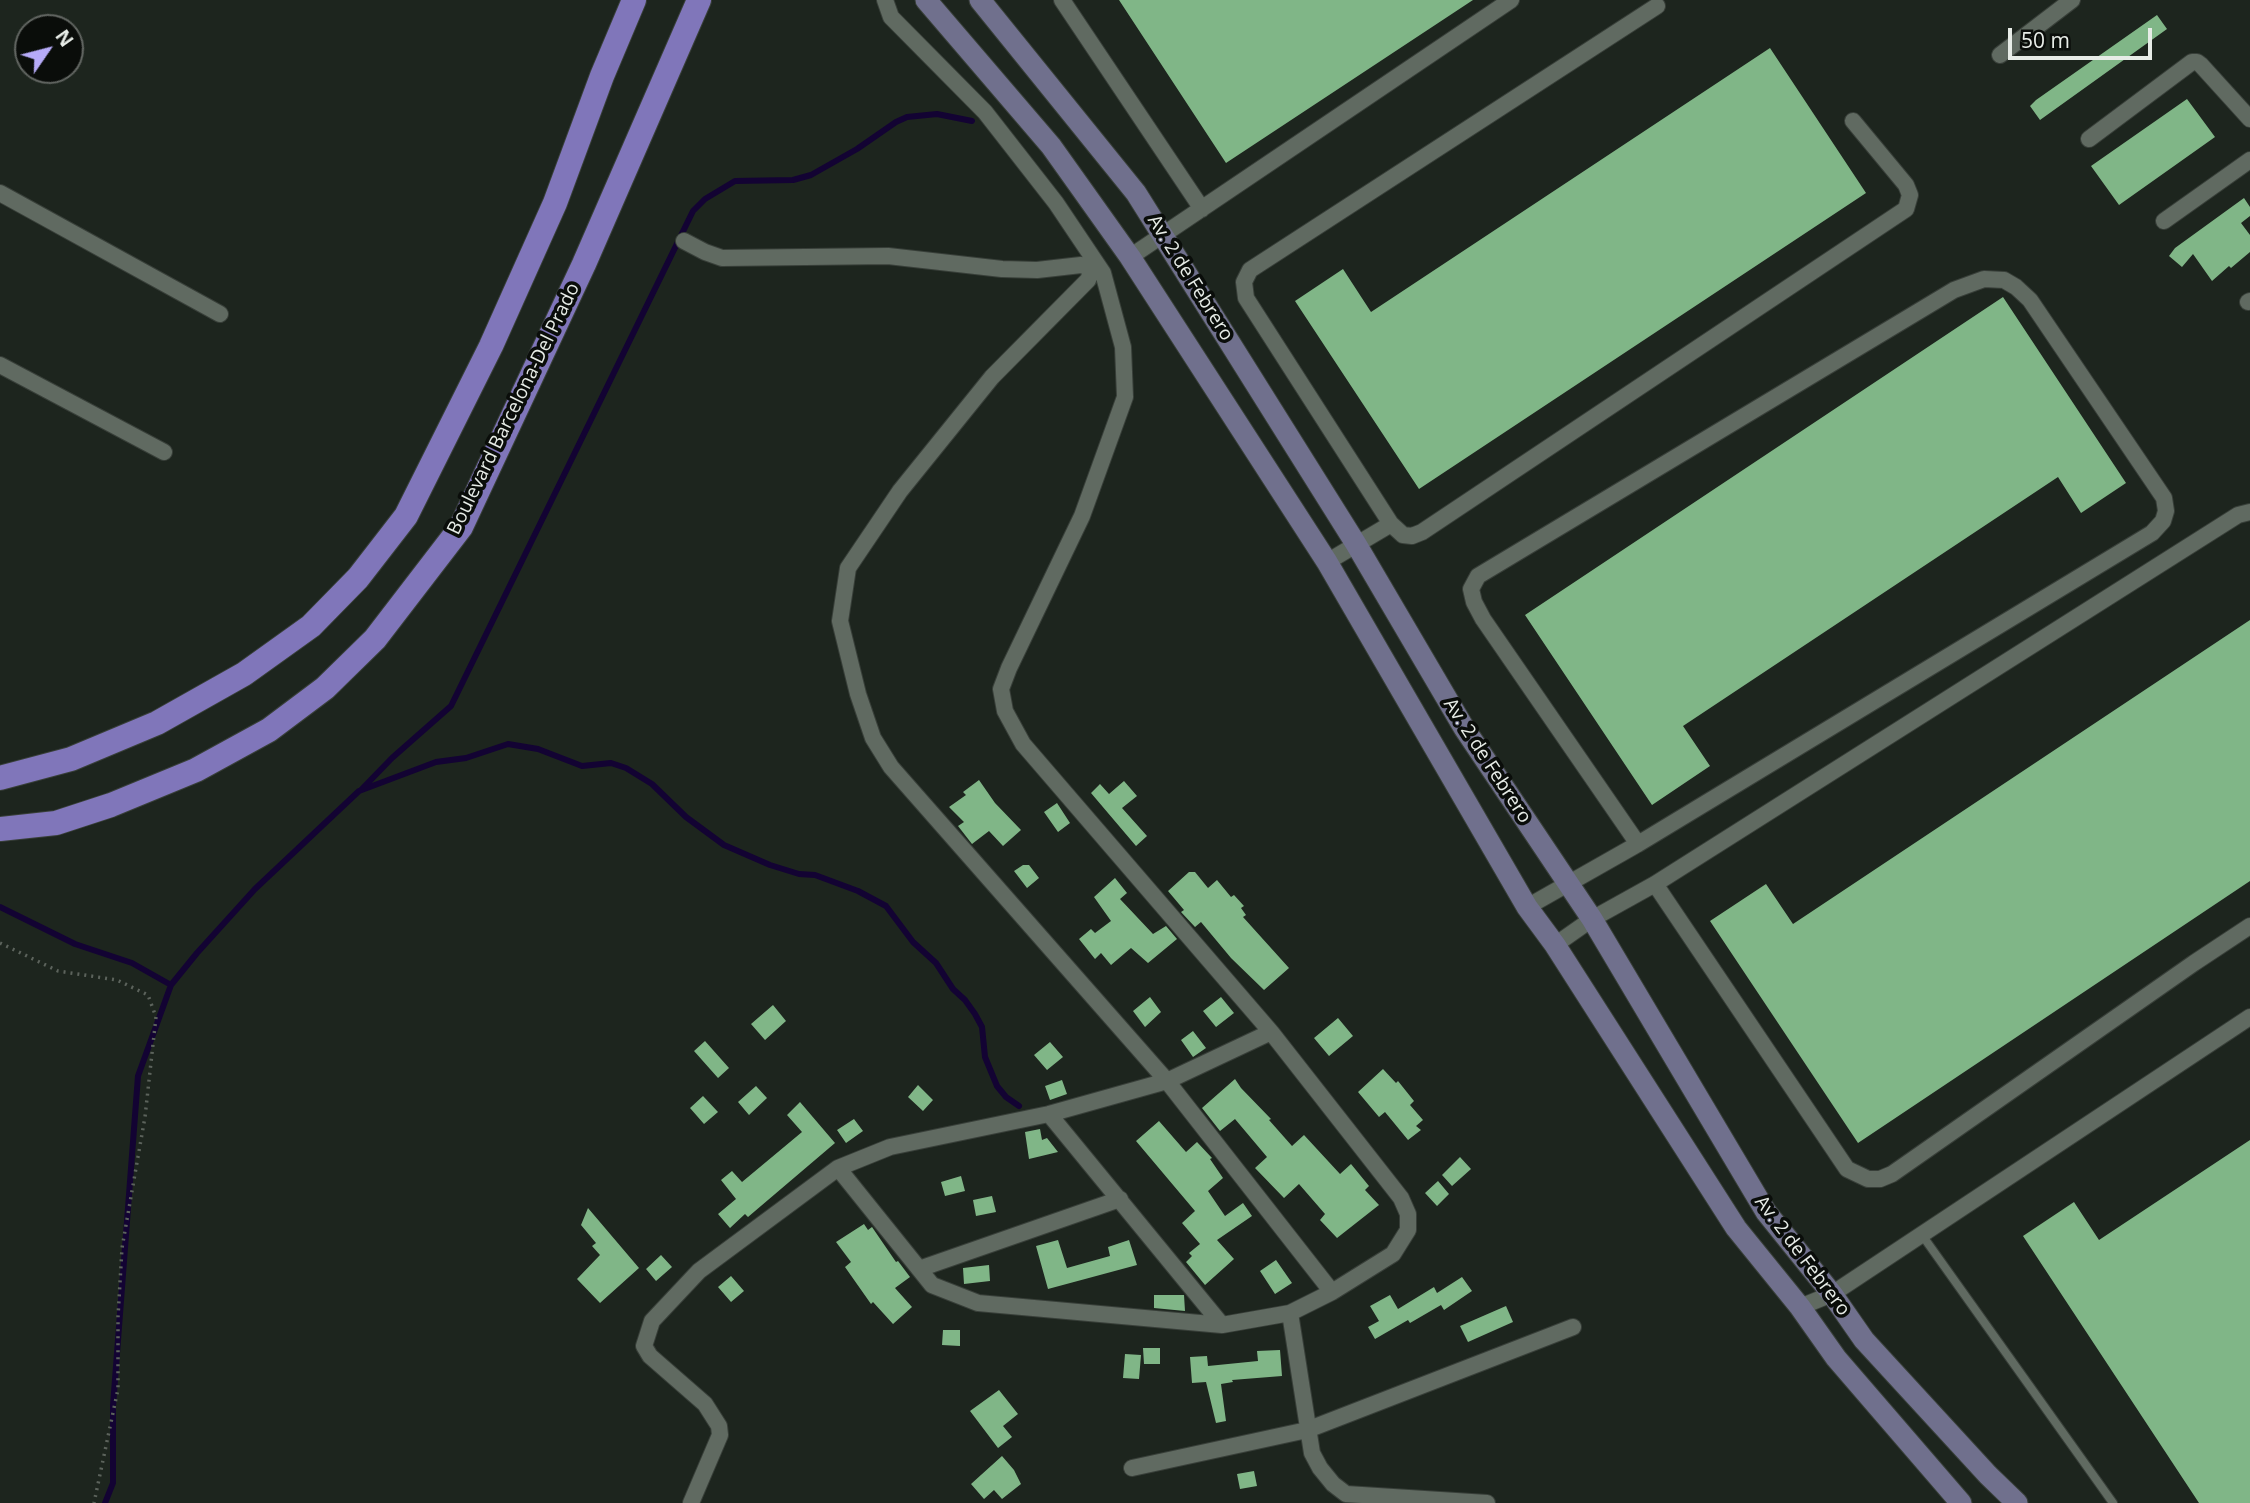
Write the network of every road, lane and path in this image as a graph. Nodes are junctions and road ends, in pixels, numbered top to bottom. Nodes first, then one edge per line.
1 (634, 0) edge
2 (699, 0) edge
3 (885, 0) edge
4 (926, 0) edge
5 (980, 0) edge
6 (1062, 0) edge
7 (1511, 0) edge
8 (2072, 0) edge
9 (1657, 6) dead end
10 (2000, 55) dead end
11 (2250, 119) edge
12 (1853, 121) dead end
13 (2089, 139) dead end
14 (2250, 160) edge
15 (0, 193) edge
16 (1202, 209) junction
17 (2164, 221) dead end
18 (1162, 234) junction
19 (684, 241) dead end
20 (1130, 257) junction
21 (220, 314) dead end
22 (0, 365) edge
23 (164, 452) dead end
24 (2250, 512) edge
25 (1391, 524) junction
26 (1356, 544) junction
27 (1327, 562) junction
28 (0, 778) edge
29 (0, 829) edge
30 (1638, 844) junction
31 (1567, 884) junction
32 (1655, 884) junction
33 (1527, 907) junction
34 (1592, 919) junction
35 (2250, 926) edge
36 (0, 943) edge
37 (1555, 945) junction
38 (2250, 1017) edge
39 (1271, 1032) junction
40 (1167, 1081) junction
41 (1049, 1114) junction
42 (838, 1168) junction
43 (1120, 1199) junction
44 (1922, 1235) junction
45 (919, 1269) junction
46 (1332, 1292) junction
47 (1832, 1294) junction
48 (1800, 1307) junction
49 (1290, 1313) junction
50 (1222, 1325) junction
51 (1573, 1327) dead end
52 (1307, 1430) junction
53 (1132, 1468) dead end
54 (94, 1503) edge
55 (691, 1503) edge
56 (1487, 1503) edge
57 (1961, 1503) edge
58 (2017, 1503) edge
59 (2113, 1503) edge

1 - 28 main road
2 - 29 main road, Boulevard Barcelona-Del Prado
3 - 39 street
4 - 20 main road, Av. 2 de Febrero
5 - 18 main road, Av. 2 de Febrero
6 - 16 street
7 - 16 street
8 - 10 street
9 - 25 street
11 - 13 street
12 - 25 street
14 - 17 street
15 - 21 street
16 - 18 street
18 - 20 street
18 - 26 main road, Av. 2 de Febrero
19 - 40 street
20 - 27 main road, Av. 2 de Febrero
22 - 23 street
24 - 32 street
25 - 26 street
26 - 27 street
26 - 31 main road, Av. 2 de Febrero
27 - 33 main road, Av. 2 de Febrero
30 - 30 street
30 - 31 street
31 - 33 street
31 - 34 main road, Av. 2 de Febrero
32 - 34 street
32 - 35 street
33 - 37 main road, Av. 2 de Febrero
34 - 37 street
34 - 47 main road, Av. 2 de Febrero
36 - 54 path
37 - 48 main road, Av. 2 de Febrero
38 - 44 street
39 - 40 street
39 - 46 street
40 - 41 street
40 - 46 street
41 - 42 street
41 - 43 street
42 - 45 street
42 - 55 street
43 - 45 street
43 - 50 street
44 - 47 street
44 - 59 lane
45 - 50 street
46 - 49 street
47 - 48 street
47 - 58 main road, Av. 2 de Febrero
48 - 57 main road, Av. 2 de Febrero
49 - 50 street
49 - 52 street
51 - 52 street
52 - 53 street
52 - 56 street

